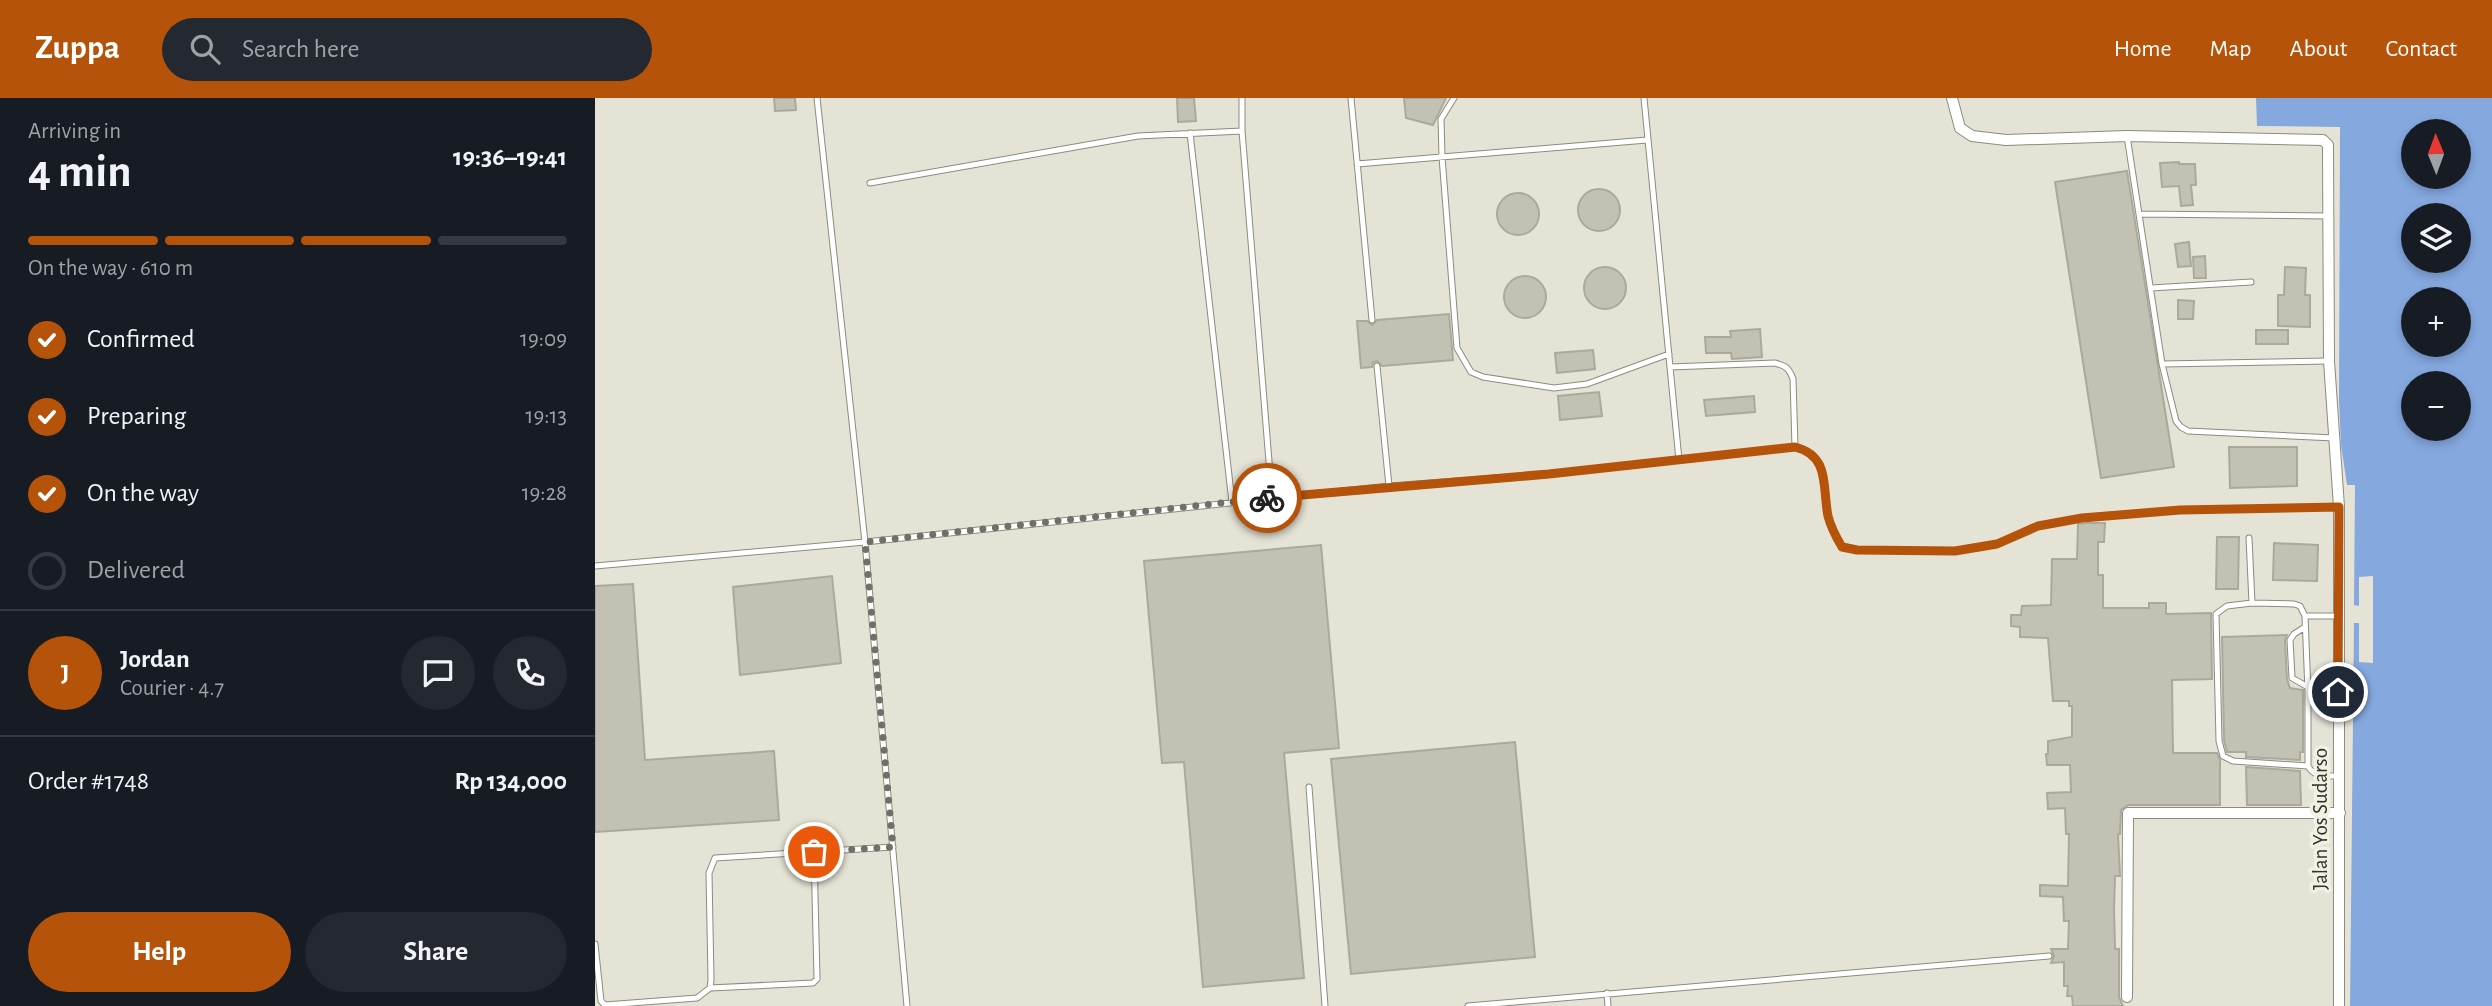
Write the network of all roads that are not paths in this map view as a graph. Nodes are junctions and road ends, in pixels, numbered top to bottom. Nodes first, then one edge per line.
1 (817, 98) edge
2 (1242, 98) edge
3 (1351, 98) edge
4 (1454, 98) edge
5 (1644, 98) edge
6 (1952, 98) edge
7 (1242, 131) junction
8 (1190, 133) junction
9 (2127, 136) junction
10 (1647, 140) junction
11 (1442, 157) junction
12 (1357, 164) junction
13 (870, 183) dead end
14 (2139, 214) junction
15 (2329, 216) junction
16 (2251, 282) dead end
17 (2151, 288) junction
18 (1372, 320) dead end
19 (1669, 354) junction
20 (2329, 361) junction
21 (2162, 364) junction
22 (1377, 366) dead end
23 (1670, 367) junction
24 (2335, 438) junction
25 (1795, 447) junction
26 (1679, 460) junction
27 (1389, 486) junction
28 (1272, 498) junction
29 (1233, 502) junction
30 (2339, 507) junction
31 (2249, 538) dead end
32 (865, 542) junction
33 (595, 566) edge
34 (2252, 603) junction
35 (2305, 616) junction
36 (2338, 616) junction
37 (2305, 627) junction
38 (2307, 689) junction
39 (2338, 692) junction
40 (2308, 766) junction
41 (2339, 776) junction
42 (1309, 787) dead end
43 (2340, 813) junction
44 (893, 847) junction
45 (814, 852) junction
46 (595, 944) edge
47 (2049, 956) dead end
48 (710, 988) junction
49 (1607, 993) junction
50 (2127, 998) dead end
51 (907, 1006) edge
52 (1325, 1006) edge
53 (1468, 1006) edge
54 (1608, 1006) edge
55 (2339, 1006) edge

1 - 32 lane
2 - 7 lane
3 - 12 lane
4 - 11 lane
5 - 10 lane
6 - 9 street
7 - 8 lane
7 - 28 lane
8 - 13 lane
8 - 29 lane
9 - 14 lane
9 - 15 street, Jalan Yos Sudarso
10 - 11 lane
10 - 19 lane
11 - 12 lane
11 - 19 lane
12 - 18 lane
14 - 15 lane
14 - 17 lane
15 - 20 street, Jalan Yos Sudarso
16 - 17 lane
17 - 21 lane
19 - 23 lane
20 - 21 lane
20 - 24 street, Jalan Yos Sudarso
21 - 24 lane
22 - 27 lane
23 - 25 lane
23 - 26 lane
24 - 30 street, Jalan Yos Sudarso
25 - 26 lane
25 - 30 lane
26 - 27 lane
27 - 28 lane
28 - 29 lane
29 - 32 lane
30 - 36 street, Jalan Yos Sudarso
31 - 34 lane
32 - 33 lane
32 - 44 lane
34 - 35 lane
34 - 40 lane
35 - 36 lane
35 - 37 lane
36 - 39 street, Jalan Yos Sudarso
37 - 38 lane
37 - 38 lane
38 - 39 lane
38 - 40 lane
39 - 41 street, Jalan Yos Sudarso
40 - 41 lane
41 - 43 street, Jalan Yos Sudarso
42 - 52 lane
43 - 50 street
43 - 55 street, Jalan Yos Sudarso
44 - 45 lane
44 - 51 lane
45 - 48 lane
45 - 48 lane
46 - 48 lane
47 - 49 lane
49 - 53 lane
49 - 54 lane

